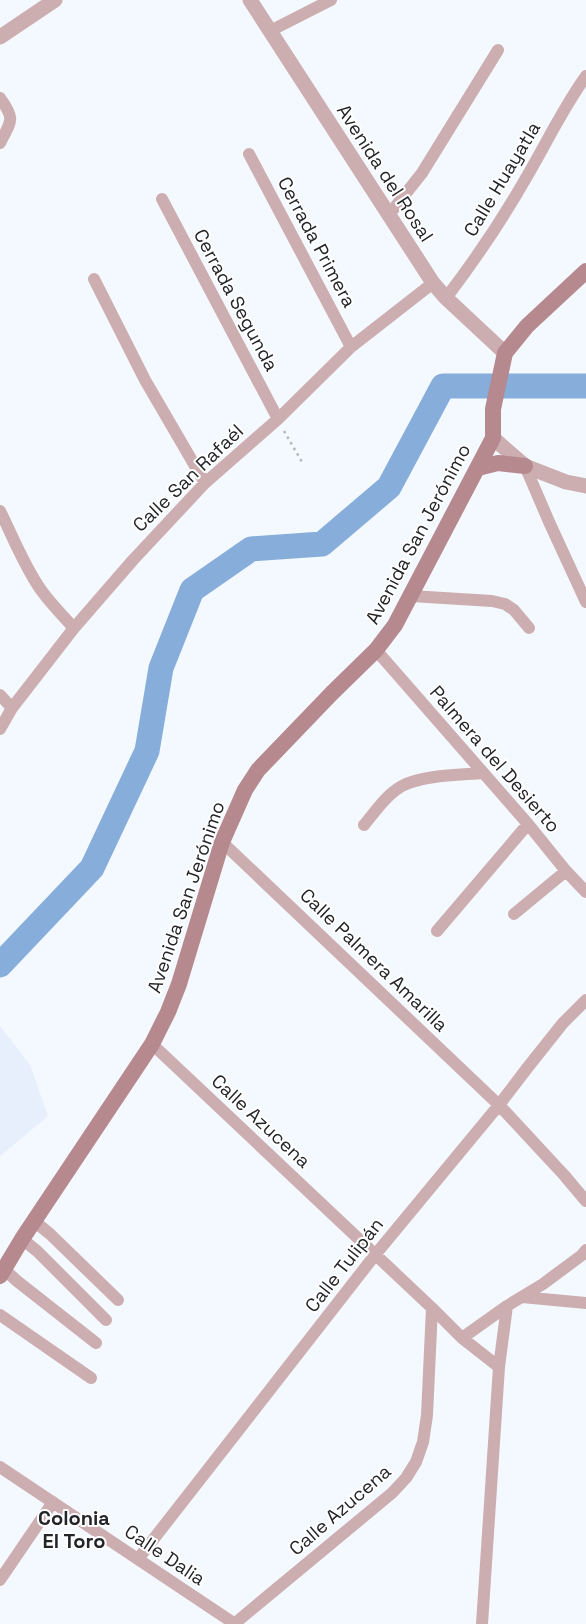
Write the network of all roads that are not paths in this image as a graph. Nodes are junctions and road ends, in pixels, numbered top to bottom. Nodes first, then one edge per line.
1 (55, 0) edge
2 (250, 0) edge
3 (331, 0) edge
4 (270, 31) junction
5 (0, 37) edge
6 (498, 50) dead end
7 (586, 76) edge
8 (0, 98) edge
9 (0, 144) edge
10 (249, 154) dead end
11 (162, 200) dead end
12 (388, 216) junction
13 (586, 271) edge
14 (94, 279) dead end
15 (433, 283) junction
16 (446, 298) junction
17 (351, 347) junction
18 (502, 360) junction
19 (278, 419) junction
20 (493, 438) junction
21 (525, 466) junction
22 (478, 468) junction
23 (205, 483) junction
24 (586, 486) edge
25 (0, 511) edge
26 (411, 596) junction
27 (586, 602) edge
28 (74, 628) junction
29 (529, 628) dead end
30 (376, 650) junction
31 (0, 695) edge
32 (12, 708) junction
33 (0, 729) edge
34 (483, 773) junction
35 (528, 824) junction
36 (364, 825) dead end
37 (222, 842) junction
38 (566, 871) junction
39 (586, 892) edge
40 (514, 914) dead end
41 (437, 932) dead end
42 (586, 1000) edge
43 (152, 1044) junction
44 (499, 1105) junction
45 (586, 1201) edge
46 (34, 1221) junction
47 (22, 1239) junction
48 (586, 1250) edge
49 (375, 1255) junction
50 (2, 1272) edge
51 (522, 1297) junction
52 (118, 1300) dead end
53 (586, 1304) edge
54 (507, 1306) junction
55 (432, 1308) junction
56 (0, 1315) edge
57 (106, 1320) dead end
58 (462, 1338) junction
59 (96, 1343) dead end
60 (498, 1367) junction
61 (91, 1378) dead end
62 (0, 1467) edge
63 (53, 1502) junction
64 (138, 1559) junction
65 (0, 1580) edge
66 (234, 1624) edge
67 (482, 1624) edge

1 - 5 street
2 - 4 street, Avenida del Rosal
3 - 4 street
4 - 12 street, Avenida del Rosal
6 - 12 street
7 - 16 street, Calle Huayatla
8 - 9 street
10 - 17 street, Cerrada Primera
11 - 19 street, Cerrada Segunda
12 - 15 street, Avenida del Rosal
13 - 18 main road
14 - 23 street
15 - 16 street, Avenida del Rosal
15 - 17 street, Calle San Rafaél
16 - 18 street, Avenida del Rosal
17 - 19 street, Calle San Rafaél
18 - 20 main road, Avenida San Jerónimo
19 - 23 street, Calle San Rafaél
20 - 21 street
20 - 22 main road, Avenida San Jerónimo
21 - 22 main road
21 - 24 street
21 - 27 street
22 - 26 main road, Avenida San Jerónimo
23 - 28 street, Calle San Rafaél
25 - 28 street
26 - 29 street
26 - 30 main road, Avenida San Jerónimo
28 - 32 street, Calle San Rafaél
30 - 34 street, Palmera del Desierto
30 - 37 main road, Avenida San Jerónimo
31 - 32 street
32 - 33 street, Calle San Rafaél
34 - 35 street, Palmera del Desierto
34 - 36 street
35 - 38 street, Palmera del Desierto
35 - 41 street
37 - 43 main road, Avenida San Jerónimo
37 - 44 street, Calle Palmera Amarilla
38 - 39 street, Palmera del Desierto
38 - 40 street
42 - 44 street, Calle Tulipán
43 - 46 main road, Avenida San Jerónimo
43 - 49 street, Calle Azucena
44 - 45 street, Calle Palmera Amarilla
44 - 49 street, Calle Tulipán
46 - 47 main road, Avenida San Jerónimo
46 - 52 street
47 - 50 main road, Avenida San Jerónimo
47 - 57 street
48 - 51 street
49 - 55 street, Calle Azucena
49 - 64 street, Calle Tulipán
50 - 59 street
51 - 53 street
51 - 54 street
54 - 58 street
54 - 60 street
55 - 58 street, Calle Azucena
55 - 66 street, Calle Azucena
56 - 61 street
58 - 60 street, Calle Azucena
60 - 67 street
62 - 63 street, Calle Dalia
63 - 64 street, Calle Dalia
63 - 65 street
64 - 66 street, Calle Dalia

